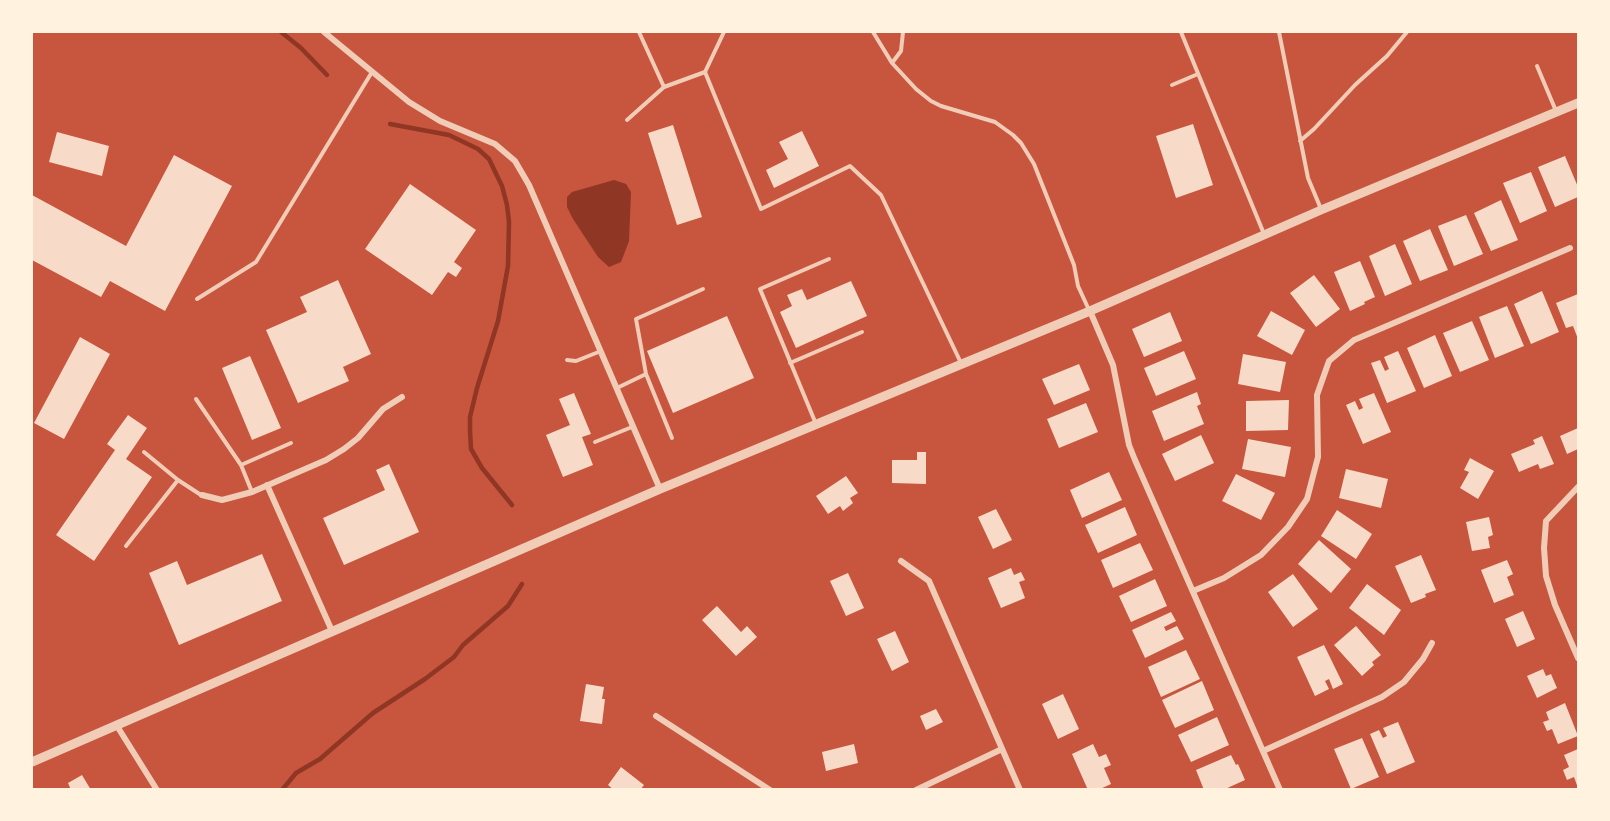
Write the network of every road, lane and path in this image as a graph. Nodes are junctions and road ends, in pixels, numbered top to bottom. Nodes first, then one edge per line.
1 (324, 32) edge
2 (639, 32) edge
3 (724, 32) edge
4 (873, 32) edge
5 (903, 32) edge
6 (1180, 32) edge
7 (1279, 32) edge
8 (1407, 32) edge
9 (892, 63) junction
10 (1537, 66) dead end
11 (373, 72) junction
12 (705, 72) junction
13 (1198, 74) junction
14 (1172, 85) dead end
15 (664, 87) junction
16 (1578, 103) edge
17 (1557, 112) junction
18 (627, 120) dead end
19 (1300, 141) junction
20 (1321, 210) junction
21 (1264, 235) junction
22 (1570, 248) dead end
23 (829, 259) dead end
24 (703, 289) dead end
25 (197, 299) dead end
26 (1089, 311) junction
27 (862, 332) dead end
28 (601, 351) junction
29 (567, 360) dead end
30 (790, 363) junction
31 (961, 364) junction
32 (646, 374) junction
33 (617, 388) junction
34 (402, 397) dead end
35 (196, 399) dead end
36 (816, 424) junction
37 (633, 426) junction
38 (672, 438) dead end
39 (595, 442) dead end
40 (291, 443) dead end
41 (144, 452) dead end
42 (241, 465) junction
43 (178, 480) junction
44 (267, 485) junction
45 (1578, 487) edge
46 (660, 489) junction
47 (252, 492) junction
48 (202, 495) joint
49 (126, 546) dead end
50 (901, 561) dead end
51 (1193, 591) junction
52 (332, 631) junction
53 (1432, 643) dead end
54 (1578, 658) edge
55 (656, 716) dead end
56 (117, 726) junction
57 (1002, 749) junction
58 (1263, 751) junction
59 (32, 762) edge
60 (157, 789) edge
61 (770, 789) edge
62 (916, 789) edge
63 (1020, 789) edge
64 (1280, 789) edge

1 - 11 street
2 - 15 lane
3 - 12 lane
4 - 9 lane
5 - 9 lane
6 - 13 lane
7 - 19 lane
8 - 19 lane
9 - 26 lane
10 - 17 lane
11 - 25 lane
11 - 28 street
12 - 15 lane
12 - 31 lane
13 - 14 lane
13 - 21 lane
15 - 18 lane
16 - 17 street
17 - 20 street
19 - 20 lane
20 - 21 street
21 - 26 street
22 - 51 street
23 - 30 lane
24 - 32 lane
26 - 31 street
26 - 51 street
27 - 30 lane
28 - 29 lane
28 - 33 street
30 - 36 lane
31 - 36 street
32 - 33 lane
32 - 38 lane
33 - 37 street
34 - 44 street
35 - 42 lane
36 - 46 street
37 - 39 lane
37 - 46 street
40 - 42 lane
41 - 43 lane
42 - 47 lane
43 - 48 lane
43 - 49 lane
44 - 47 street
44 - 52 street
45 - 54 street
46 - 52 street
47 - 48 street
50 - 57 street
51 - 58 street
52 - 56 street
53 - 58 street
55 - 61 street
56 - 59 street
56 - 60 street
57 - 62 street
57 - 63 street
58 - 64 street

